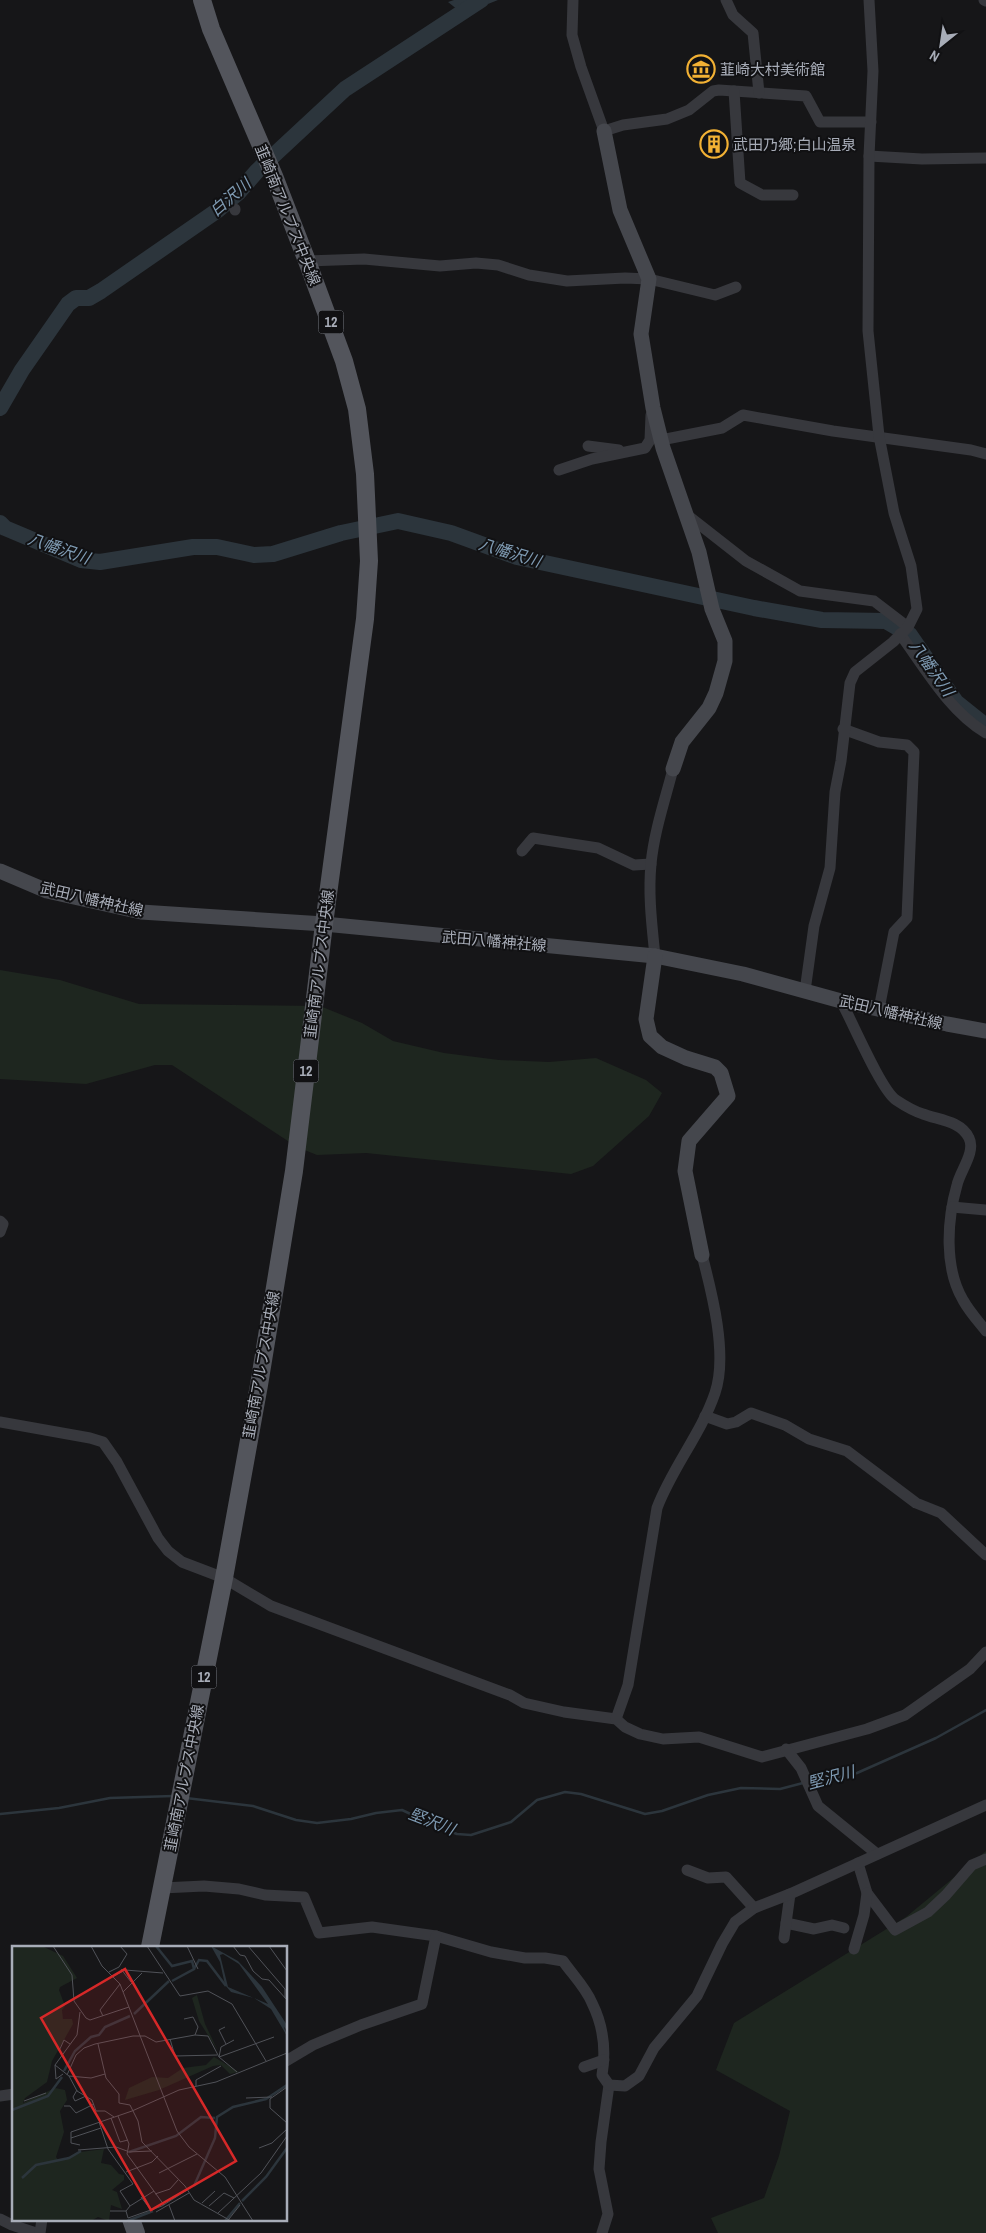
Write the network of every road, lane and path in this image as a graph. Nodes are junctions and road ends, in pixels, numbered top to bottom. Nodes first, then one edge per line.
1 (202, 0) edge
2 (573, 0) edge
3 (726, 0) edge
4 (869, 0) edge
5 (734, 91) junction
6 (759, 93) junction
7 (871, 122) junction
8 (604, 131) junction
9 (870, 156) junction
10 (986, 158) edge
11 (793, 195) dead end
12 (307, 261) junction
13 (649, 279) junction
14 (736, 287) dead end
15 (653, 408) junction
16 (879, 436) junction
17 (661, 440) junction
18 (588, 446) dead end
19 (631, 451) junction
20 (986, 454) edge
21 (559, 470) dead end
22 (686, 514) junction
23 (904, 630) junction
24 (844, 729) junction
25 (986, 734) edge
26 (673, 769) joint
27 (522, 851) dead end
28 (651, 864) junction
29 (0, 871) edge
30 (324, 924) junction
31 (655, 956) junction
32 (805, 991) junction
33 (841, 1001) junction
34 (878, 1009) junction
35 (986, 1031) edge
36 (952, 1208) junction
37 (986, 1210) edge
38 (0, 1221) edge
39 (0, 1232) edge
40 (702, 1255) joint
41 (985, 1328) edge
42 (705, 1416) junction
43 (0, 1422) edge
44 (986, 1554) edge
45 (224, 1578) junction
46 (986, 1652) edge
47 (616, 1719) junction
48 (786, 1749) junction
49 (986, 1806) edge
50 (877, 1854) junction
51 (986, 1859) edge
52 (858, 1863) junction
53 (687, 1870) dead end
54 (162, 1888) junction
55 (867, 1893) junction
56 (790, 1894) junction
57 (754, 1908) junction
58 (786, 1924) junction
59 (844, 1928) dead end
60 (436, 1936) junction
61 (784, 1938) dead end
62 (150, 1946) edge
63 (854, 1950) dead end
64 (604, 2060) junction
65 (288, 2061) edge
66 (584, 2067) dead end
67 (609, 2085) junction
68 (0, 2219) edge
69 (42, 2220) edge
70 (36, 2233) edge
71 (40, 2233) edge
72 (602, 2233) edge

1 - 12 main road, 韮崎南アルプス中央線 / 12
2 - 8 street
3 - 6 street
4 - 7 street
5 - 6 street
5 - 8 street
5 - 11 street
6 - 7 street
7 - 9 street
8 - 13 street
9 - 10 street
9 - 16 street
12 - 13 street
12 - 30 main road, 韮崎南アルプス中央線 / 12
13 - 14 street
13 - 15 street
15 - 17 street
15 - 19 street
16 - 17 street
16 - 20 street
16 - 23 street
17 - 22 street
18 - 19 street
19 - 21 street
22 - 23 street
22 - 26 street
23 - 24 street
23 - 25 street
24 - 32 street
24 - 34 street
26 - 28 street
27 - 28 street
28 - 31 street
29 - 30 street, 武田八幡神社線
30 - 31 street, 武田八幡神社線
30 - 45 main road, 韮崎南アルプス中央線 / 12
31 - 32 street, 武田八幡神社線
31 - 40 street
32 - 33 street, 武田八幡神社線
33 - 34 street, 武田八幡神社線
33 - 36 street
34 - 35 street, 武田八幡神社線
36 - 37 street
36 - 41 street
38 - 39 street
40 - 42 street
42 - 44 street
42 - 47 street
43 - 45 street
45 - 47 street
45 - 54 main road, 韮崎南アルプス中央線 / 12
46 - 48 street
47 - 48 street
48 - 50 street
49 - 50 street
50 - 52 street
51 - 55 street
52 - 55 street
52 - 56 street
53 - 57 street
54 - 60 street
54 - 62 main road, 韮崎南アルプス中央線 / 12
55 - 63 street
56 - 57 street
56 - 58 street
57 - 67 street
58 - 59 street
58 - 61 street
60 - 64 street
60 - 65 street
64 - 66 street
64 - 67 street
67 - 72 street
68 - 70 street
69 - 71 street

